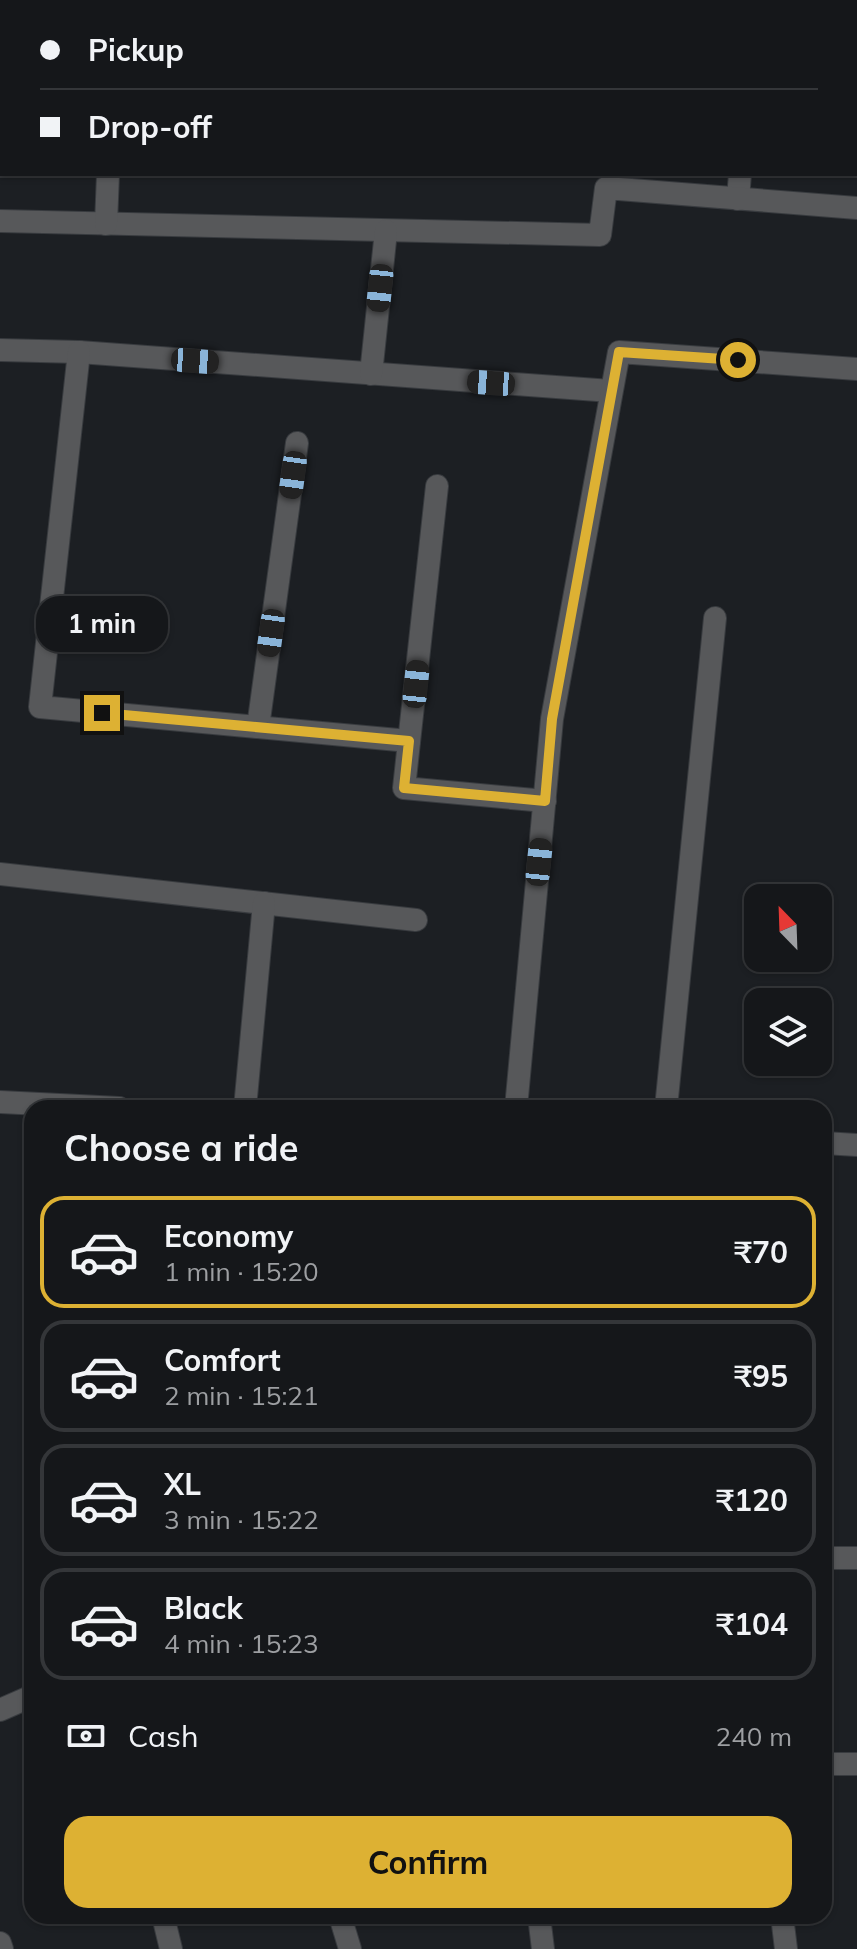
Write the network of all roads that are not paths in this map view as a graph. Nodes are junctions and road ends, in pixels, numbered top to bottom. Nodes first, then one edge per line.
1 (108, 176) edge
2 (740, 176) edge
3 (738, 199) junction
4 (857, 208) edge
5 (0, 221) edge
6 (106, 224) junction
7 (386, 231) junction
8 (0, 350) edge
9 (79, 352) junction
10 (857, 369) edge
11 (371, 374) junction
12 (611, 391) junction
13 (297, 443) dead end
14 (437, 486) dead end
15 (715, 618) dead end
16 (258, 727) junction
17 (409, 741) junction
18 (545, 801) junction
19 (0, 874) edge
20 (264, 903) junction
21 (416, 920) dead end
22 (246, 1100) edge
23 (517, 1100) edge
24 (667, 1100) edge
25 (0, 1102) edge
26 (24, 1103) edge
27 (832, 1143) edge
28 (857, 1145) edge
29 (832, 1558) edge
30 (857, 1558) edge
31 (24, 1697) edge
32 (2, 1701) edge
33 (832, 1764) edge
34 (857, 1764) edge
35 (165, 1924) edge
36 (342, 1924) edge
37 (540, 1924) edge
38 (783, 1924) edge
39 (171, 1949) edge
40 (350, 1949) edge
41 (543, 1949) edge
42 (786, 1949) edge

1 - 6 street
2 - 3 street
3 - 4 street
3 - 7 street
5 - 6 street
6 - 7 street
7 - 11 street
8 - 9 street
9 - 11 street
9 - 16 street
10 - 12 street
11 - 12 street
12 - 18 street
13 - 16 street
14 - 17 street
15 - 24 street
16 - 17 street
17 - 18 street
18 - 23 street
19 - 20 street
20 - 21 street
20 - 22 street
25 - 26 street
27 - 28 street
29 - 30 street
31 - 32 street
33 - 34 street
35 - 39 street
36 - 40 street
37 - 41 street
38 - 42 street

